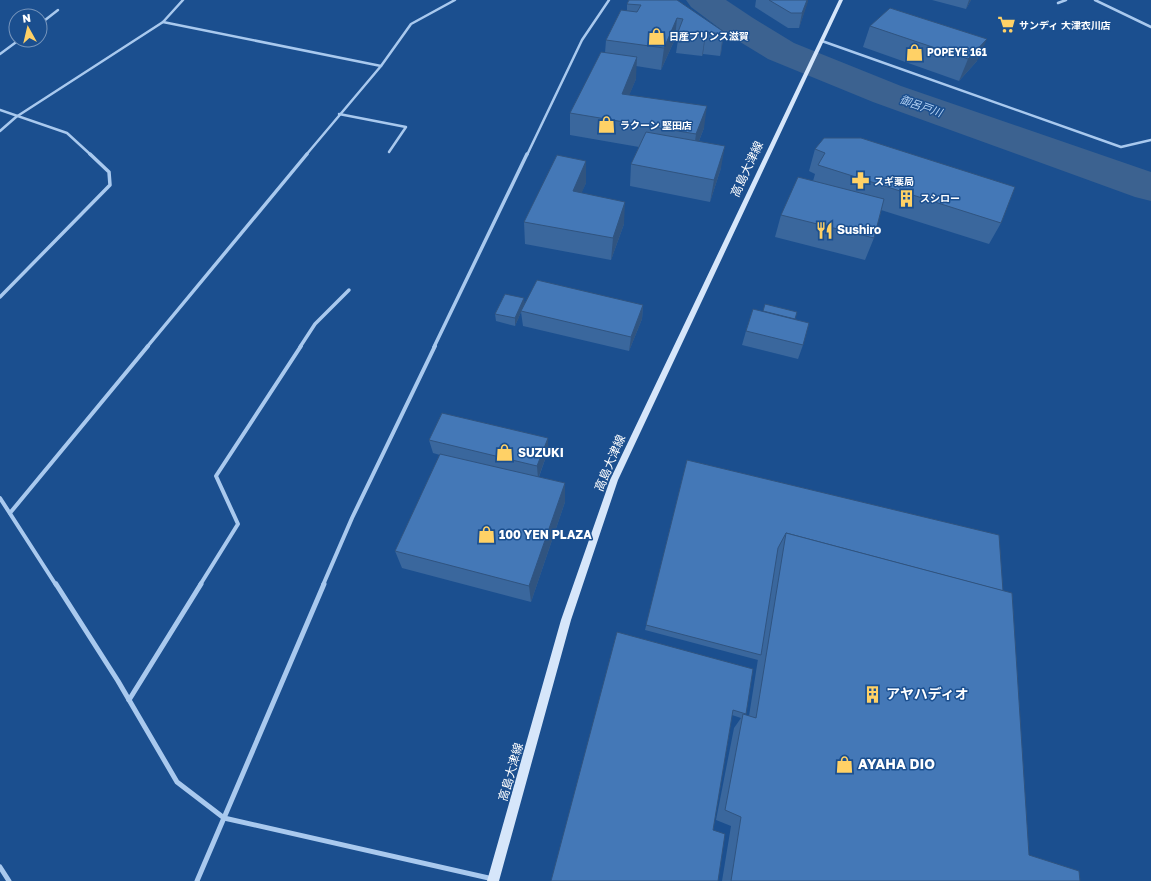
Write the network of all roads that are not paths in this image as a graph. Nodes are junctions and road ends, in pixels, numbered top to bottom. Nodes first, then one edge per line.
1 (183, 0) edge
2 (455, 0) edge
3 (609, 0) edge
4 (841, 0) edge
5 (1066, 0) edge
6 (1095, 0) edge
7 (1058, 3) dead end
8 (58, 10) dead end
9 (48, 18) edge
10 (163, 22) junction
11 (1151, 27) edge
12 (822, 41) junction
13 (8, 48) edge
14 (0, 54) edge
15 (381, 66) junction
16 (0, 110) edge
17 (338, 114) junction
18 (16, 117) junction
19 (0, 131) edge
20 (1151, 140) edge
21 (388, 152) dead end
22 (349, 290) dead end
23 (0, 297) edge
24 (0, 498) edge
25 (10, 513) junction
26 (129, 700) junction
27 (224, 818) junction
28 (0, 867) edge
29 (493, 880) edge
30 (9, 881) edge
31 (197, 881) edge

1 - 10 street
2 - 15 street
3 - 27 street
4 - 12 main road
5 - 7 street
6 - 11 street
8 - 9 street
10 - 15 street
10 - 18 street
12 - 20 street
12 - 29 main road, 高島大津線
13 - 14 street
15 - 17 street
16 - 18 street
17 - 21 street
17 - 25 street
18 - 19 street
18 - 23 street
22 - 26 street
24 - 25 street
25 - 26 street
26 - 27 street
27 - 29 street
27 - 31 street
28 - 30 street

